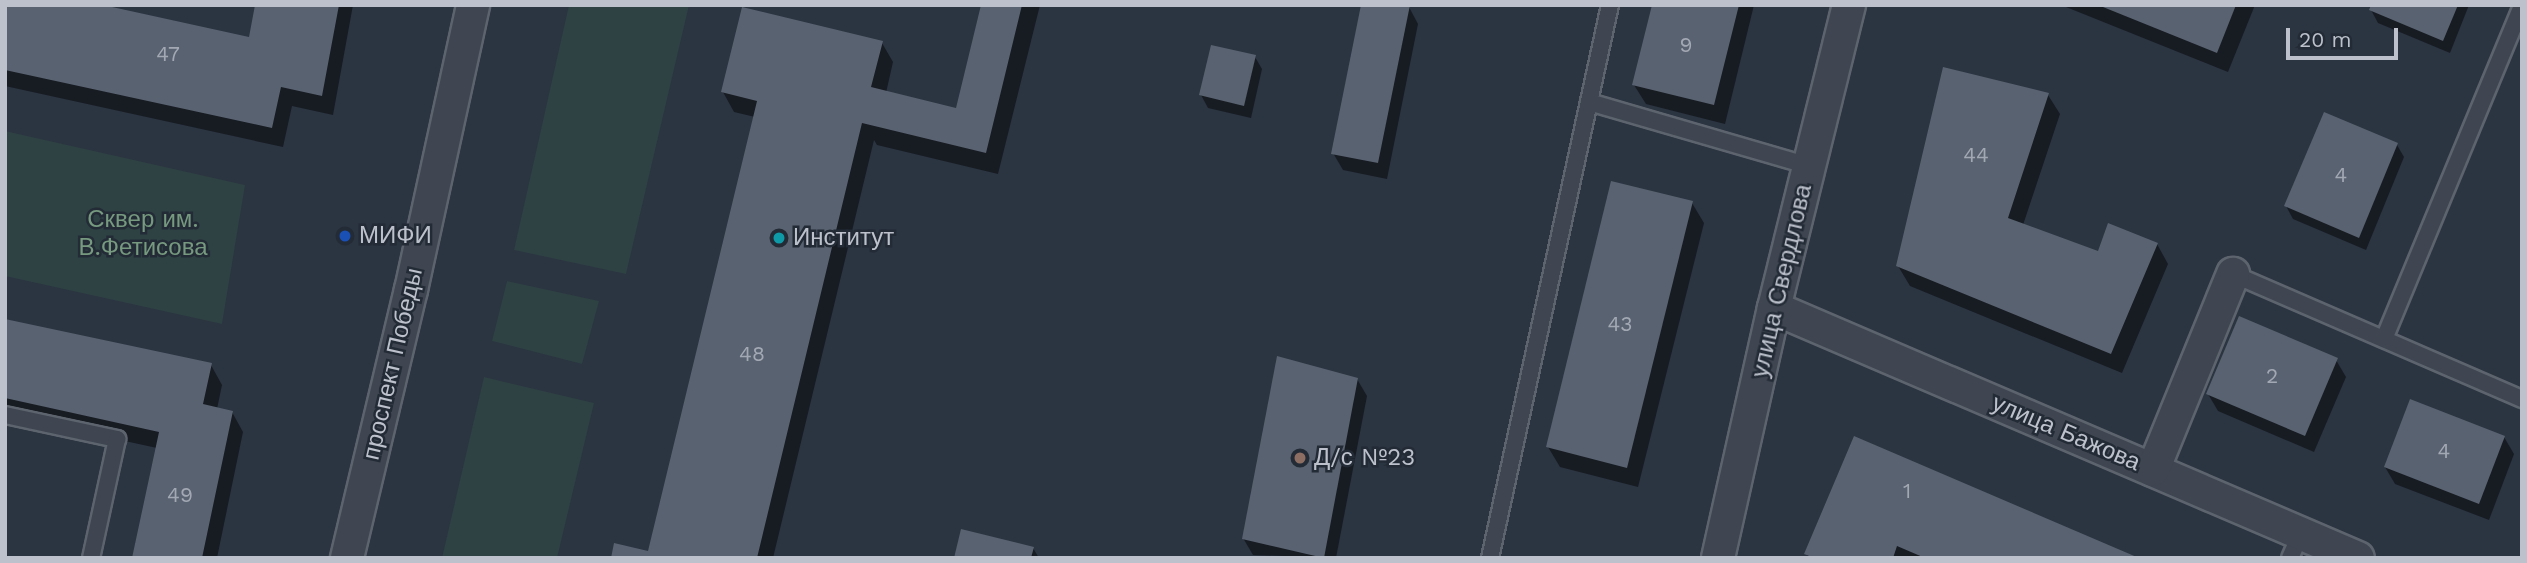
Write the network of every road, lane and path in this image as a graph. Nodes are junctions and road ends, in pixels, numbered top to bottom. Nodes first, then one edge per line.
1 (473, 5) edge
2 (1610, 5) edge
3 (1849, 5) edge
4 (2522, 6) edge
5 (1589, 102) junction
6 (1810, 166) junction
7 (2233, 274) joint
8 (1774, 308) junction
9 (2384, 339) junction
10 (2522, 399) edge
11 (5, 415) edge
12 (2153, 470) junction
13 (2295, 545) edge
14 (91, 558) edge
15 (347, 558) edge
16 (1490, 558) edge
17 (1718, 558) edge
18 (2358, 558) edge

1 - 15 street, проспект Победы
2 - 5 lane
3 - 6 street, улица Свердлова
4 - 9 lane
5 - 6 lane
5 - 16 lane
6 - 8 street, улица Свердлова
7 - 9 lane
7 - 12 street
8 - 12 street, улица Бажова
8 - 17 street, улица Свердлова
9 - 10 lane
11 - 14 lane
12 - 13 street, улица Бажова
13 - 18 street, улица Бажова

